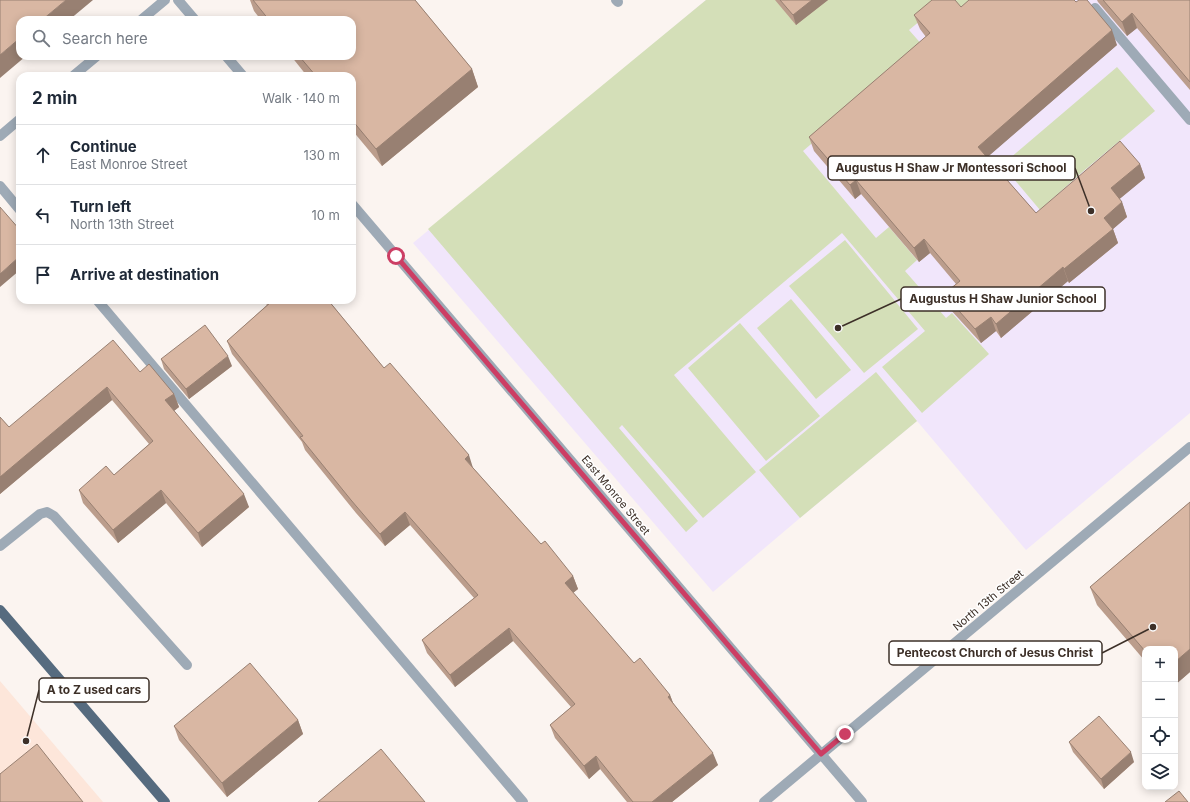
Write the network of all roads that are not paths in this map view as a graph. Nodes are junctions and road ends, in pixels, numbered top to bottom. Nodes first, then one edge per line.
1 (165, 0) edge
2 (178, 0) edge
3 (1095, 8) edge
4 (146, 16) edge
5 (192, 16) edge
6 (92, 60) edge
7 (229, 60) edge
8 (78, 72) edge
9 (240, 72) edge
10 (1190, 120) edge
11 (16, 122) edge
12 (0, 136) edge
13 (0, 186) edge
14 (16, 205) edge
15 (356, 209) edge
16 (100, 304) edge
17 (1190, 447) edge
18 (0, 546) edge
19 (0, 610) edge
20 (187, 665) dead end
21 (821, 754) junction
22 (165, 802) edge
23 (522, 802) edge
24 (764, 802) edge
25 (862, 802) edge

1 - 4 street
2 - 5 street
3 - 10 street
6 - 8 street
7 - 9 street
11 - 12 street
13 - 14 street
15 - 21 street, East Monroe Street
16 - 23 street
17 - 21 street, North 13th Street
18 - 20 street
19 - 22 main road
21 - 24 street, North 13th Street
21 - 25 street, East Monroe Street

